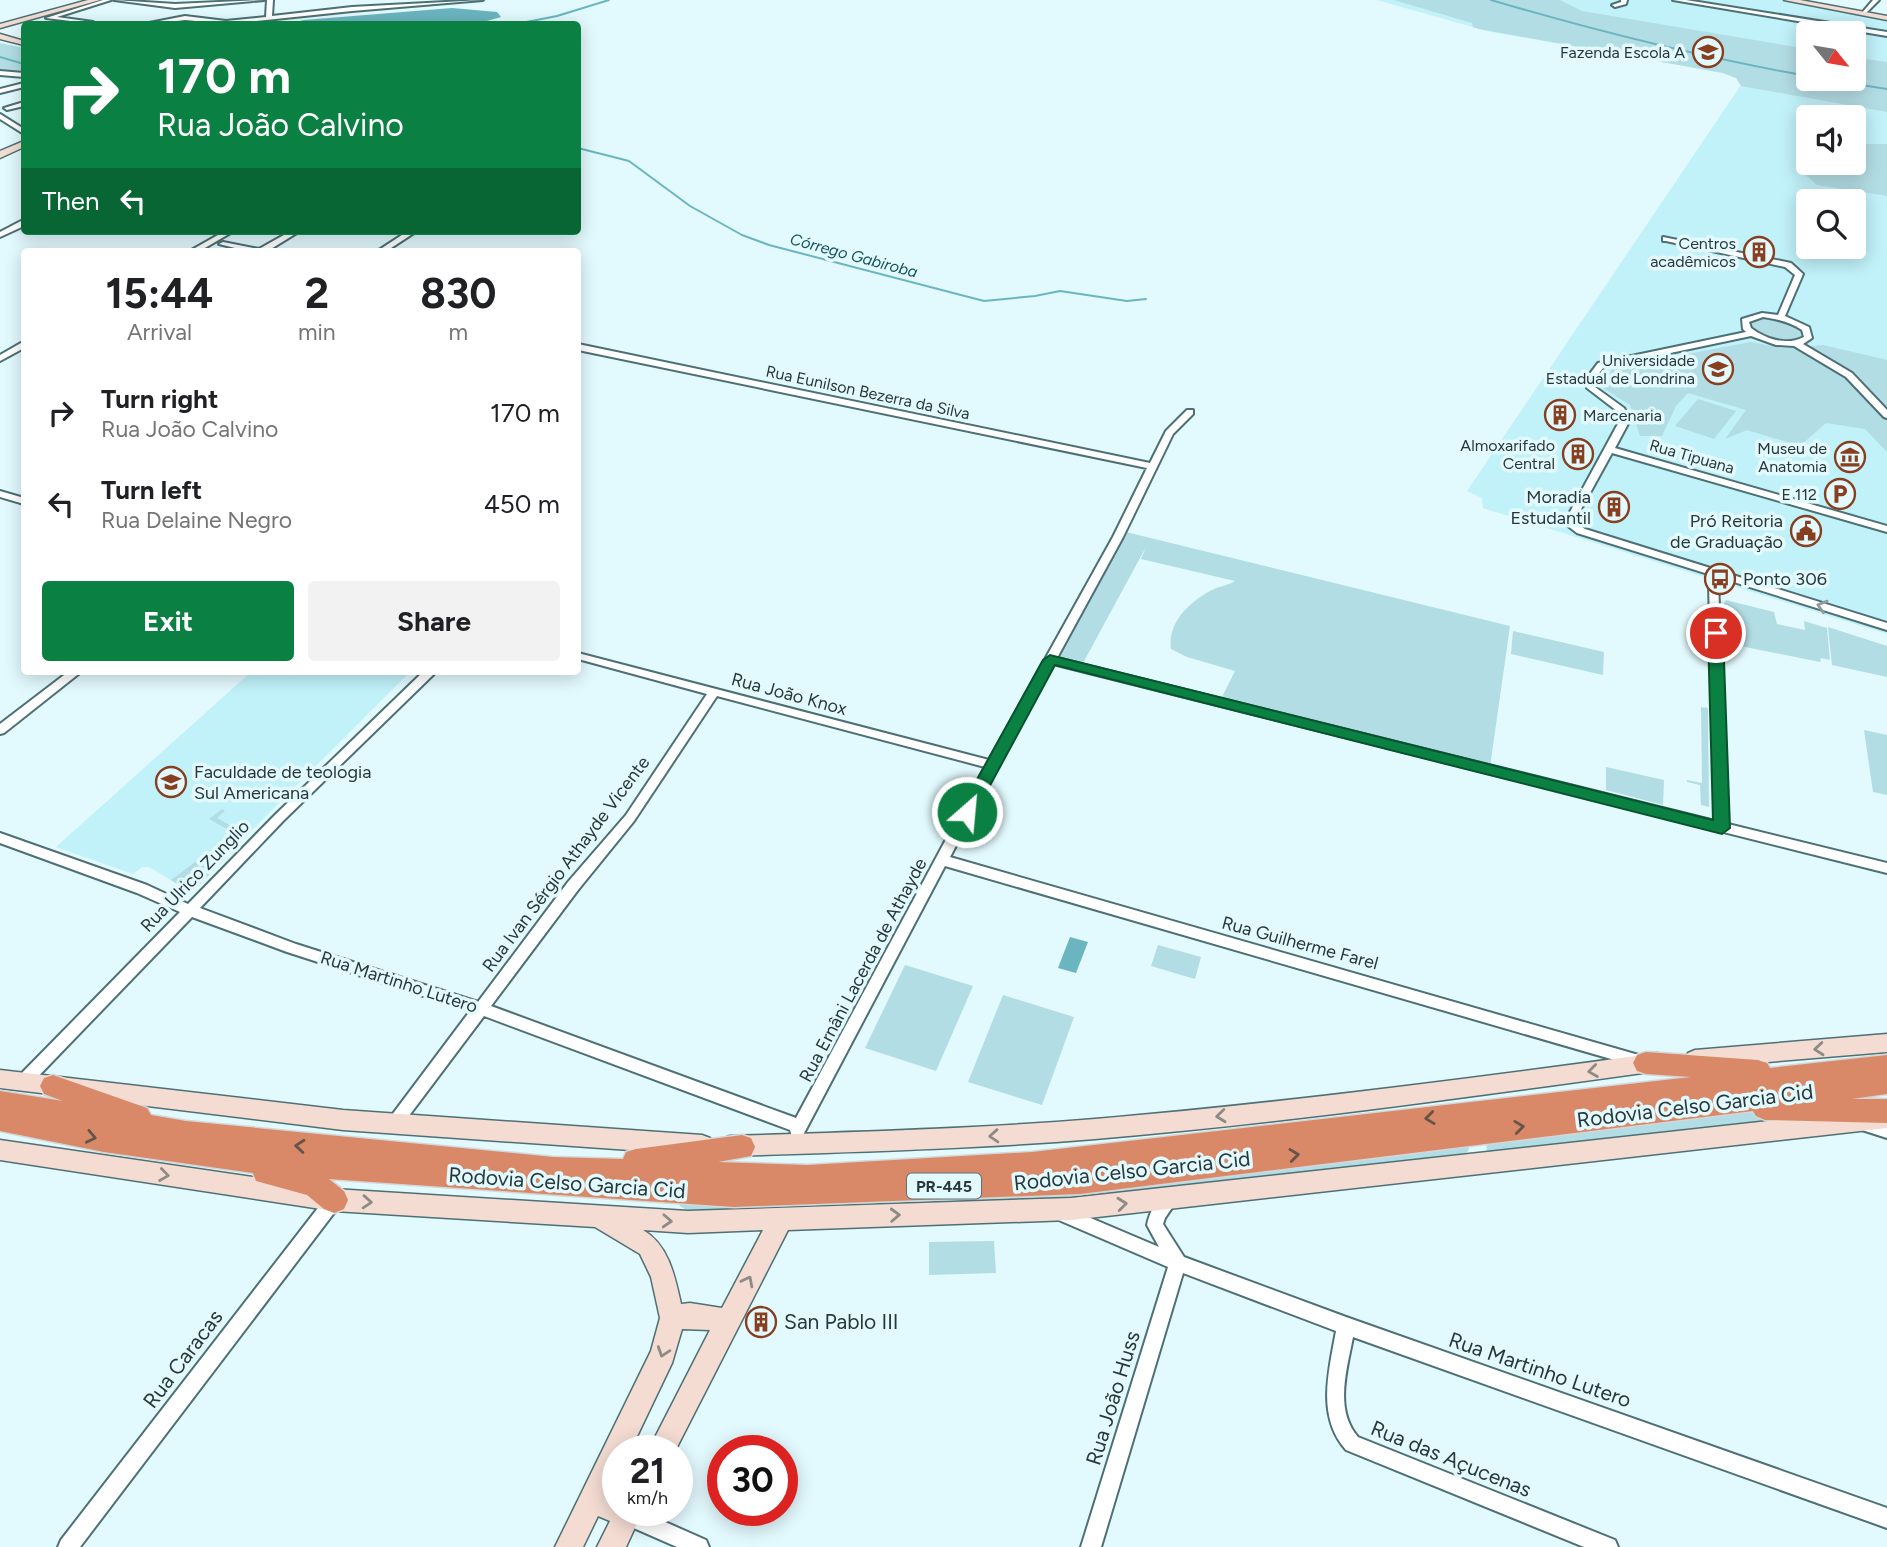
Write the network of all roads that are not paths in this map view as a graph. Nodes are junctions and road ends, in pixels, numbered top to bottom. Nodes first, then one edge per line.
1 (96, 0) edge
2 (108, 0) edge
3 (117, 0) edge
4 (261, 0) edge
5 (270, 0) edge
6 (480, 0) edge
7 (1624, 0) edge
8 (1675, 0) edge
9 (1788, 0) edge
10 (1806, 0) edge
11 (1878, 0) edge
12 (247, 1) edge
13 (464, 1) edge
14 (1887, 1) edge
15 (1615, 5) dead end
16 (1864, 12) junction
17 (1887, 16) edge
18 (192, 19) junction
19 (269, 19) junction
20 (71, 21) edge
21 (175, 21) edge
22 (187, 21) edge
23 (209, 21) edge
24 (248, 21) edge
25 (0, 26) edge
26 (1887, 34) edge
27 (0, 36) edge
28 (21, 42) edge
29 (0, 73) edge
30 (21, 75) edge
31 (21, 86) edge
32 (0, 91) edge
33 (21, 105) edge
34 (7, 108) dead end
35 (0, 116) edge
36 (21, 130) edge
37 (21, 146) edge
38 (0, 155) edge
39 (21, 224) edge
40 (0, 235) edge
41 (223, 235) edge
42 (289, 235) edge
43 (407, 235) edge
44 (1666, 239) dead end
45 (223, 244) dead end
46 (199, 248) edge
47 (242, 248) edge
48 (268, 248) edge
49 (386, 248) edge
50 (1781, 317) junction
51 (1752, 333) junction
52 (1796, 343) junction
53 (21, 347) edge
54 (581, 347) edge
55 (0, 358) edge
56 (1190, 412) dead end
57 (1887, 415) edge
58 (1609, 449) junction
59 (1153, 466) junction
60 (0, 494) edge
61 (1771, 495) junction
62 (21, 500) edge
63 (1887, 522) edge
64 (1887, 529) edge
65 (1714, 584) dead end
66 (1887, 627) edge
67 (581, 657) edge
68 (1050, 660) junction
69 (71, 675) edge
70 (427, 675) edge
71 (714, 692) junction
72 (0, 730) edge
73 (992, 765) junction
74 (1722, 828) junction
75 (0, 838) edge
76 (943, 860) junction
77 (1887, 868) edge
78 (189, 910) junction
79 (481, 1009) junction
80 (1887, 1043) edge
81 (1646, 1063) junction
82 (1887, 1066) edge
83 (1812, 1074) junction
84 (0, 1079) edge
85 (22, 1083) junction
86 (1887, 1083) edge
87 (53, 1086) junction
88 (0, 1102) edge
89 (1711, 1104) junction
90 (1887, 1111) edge
91 (1887, 1118) edge
92 (0, 1119) edge
93 (1861, 1123) junction
94 (394, 1124) junction
95 (1887, 1131) edge
96 (796, 1135) junction
97 (186, 1143) junction
98 (742, 1147) junction
99 (0, 1150) edge
100 (553, 1169) junction
101 (1170, 1199) junction
102 (334, 1200) junction
103 (1056, 1210) junction
104 (602, 1218) junction
105 (781, 1219) junction
106 (1178, 1263) junction
107 (672, 1318) junction
108 (728, 1321) junction
109 (1346, 1326) junction
110 (669, 1435) edge
111 (594, 1500) junction
112 (602, 1503) edge
113 (1887, 1518) edge
114 (622, 1526) edge
115 (655, 1526) edge
116 (68, 1547) edge
117 (569, 1547) edge
118 (611, 1547) edge
119 (699, 1547) edge
120 (1091, 1547) edge
121 (1608, 1547) edge

1 - 25 street
2 - 20 street
3 - 12 street
4 - 12 street
5 - 19 street
6 - 13 street
7 - 15 street
8 - 26 street
9 - 16 street
10 - 16 street
11 - 14 street
11 - 16 street
13 - 19 street
16 - 17 street
18 - 21 street
18 - 22 street
18 - 23 street
19 - 24 street
27 - 28 street
29 - 30 street
31 - 32 street
33 - 34 street
35 - 36 street
37 - 38 street
39 - 40 street
41 - 46 street
42 - 48 street
43 - 49 street
44 - 50 street
45 - 47 street
50 - 51 street
50 - 52 street
51 - 52 street
51 - 58 street
52 - 57 street
53 - 55 street
54 - 59 street, Rua Eunilson Bezerra da Silva
56 - 59 street, Rua Ernâni Lacerda de Athayde
58 - 61 street, Rua Tipuana
66 -> 58 street
59 - 68 street, Rua Ernâni Lacerda de Athayde
60 - 62 street
61 - 63 street
61 - 64 street, Rua Tipuana
65 - 74 street
67 - 71 street, Rua João Knox
68 - 73 street, Rua Ernâni Lacerda de Athayde
68 - 74 street
69 - 72 street
70 - 78 street, Rua Ulrico Zunglio
71 - 73 street, Rua João Knox
71 - 79 street, Rua Ivan Sérgio Athayde Vicente
73 - 76 street, Rua Ernâni Lacerda de Athayde
74 - 77 street
75 - 78 street, Rua Martinho Lutero
76 - 81 street, Rua Guilherme Farel
76 - 96 street, Rua Ernâni Lacerda de Athayde
78 - 79 street, Rua Martinho Lutero
78 - 85 street, Rua Ulrico Zunglio
79 - 94 street, Rua Ivan Sérgio Athayde Vicente
79 - 96 street, Rua Martinho Lutero
80 -> 81 street
81 - 83 highway
81 -> 96 street
82 - 83 highway, Rodovia Celso Garcia Cid / PR-445
83 -> 100 highway, Rodovia Celso Garcia Cid / PR-445
84 - 85 street
85 - 87 street
86 - 89 highway, Rodovia Celso Garcia Cid / PR-445
87 - 94 street
87 - 97 highway
88 - 97 highway, Rodovia Celso Garcia Cid / PR-445
89 - 90 highway
97 -> 89 highway, Rodovia Celso Garcia Cid / PR-445
91 - 93 street, Rodovia Celso Garcia Cid / PR-445
92 -> 97 highway, Rodovia Celso Garcia Cid / PR-445
93 - 95 street
93 - 101 street, Rodovia Celso Garcia Cid / PR-445
94 - 98 street
96 - 98 street
100 -> 97 highway, Rodovia Celso Garcia Cid / PR-445
97 - 102 highway
98 - 100 highway
99 -> 102 street, Rodovia Celso Garcia Cid / PR-445
103 -> 101 street, Rodovia Celso Garcia Cid / PR-445
101 - 106 street
102 -> 104 street, Rodovia Celso Garcia Cid / PR-445
102 - 116 street, Rua Caracas
105 -> 103 street, Rodovia Celso Garcia Cid / PR-445
103 - 106 street
104 -> 105 street, Rodovia Celso Garcia Cid / PR-445
104 - 107 street
108 -> 105 street
106 - 109 street, Rua Martinho Lutero
106 - 120 street, Rua João Huss
107 - 108 street
107 -> 111 street
108 - 110 street
109 - 113 street, Rua Martinho Lutero
109 - 121 street, Rua das Açucenas
111 - 112 street
111 - 117 street
114 - 118 street
115 - 119 street

